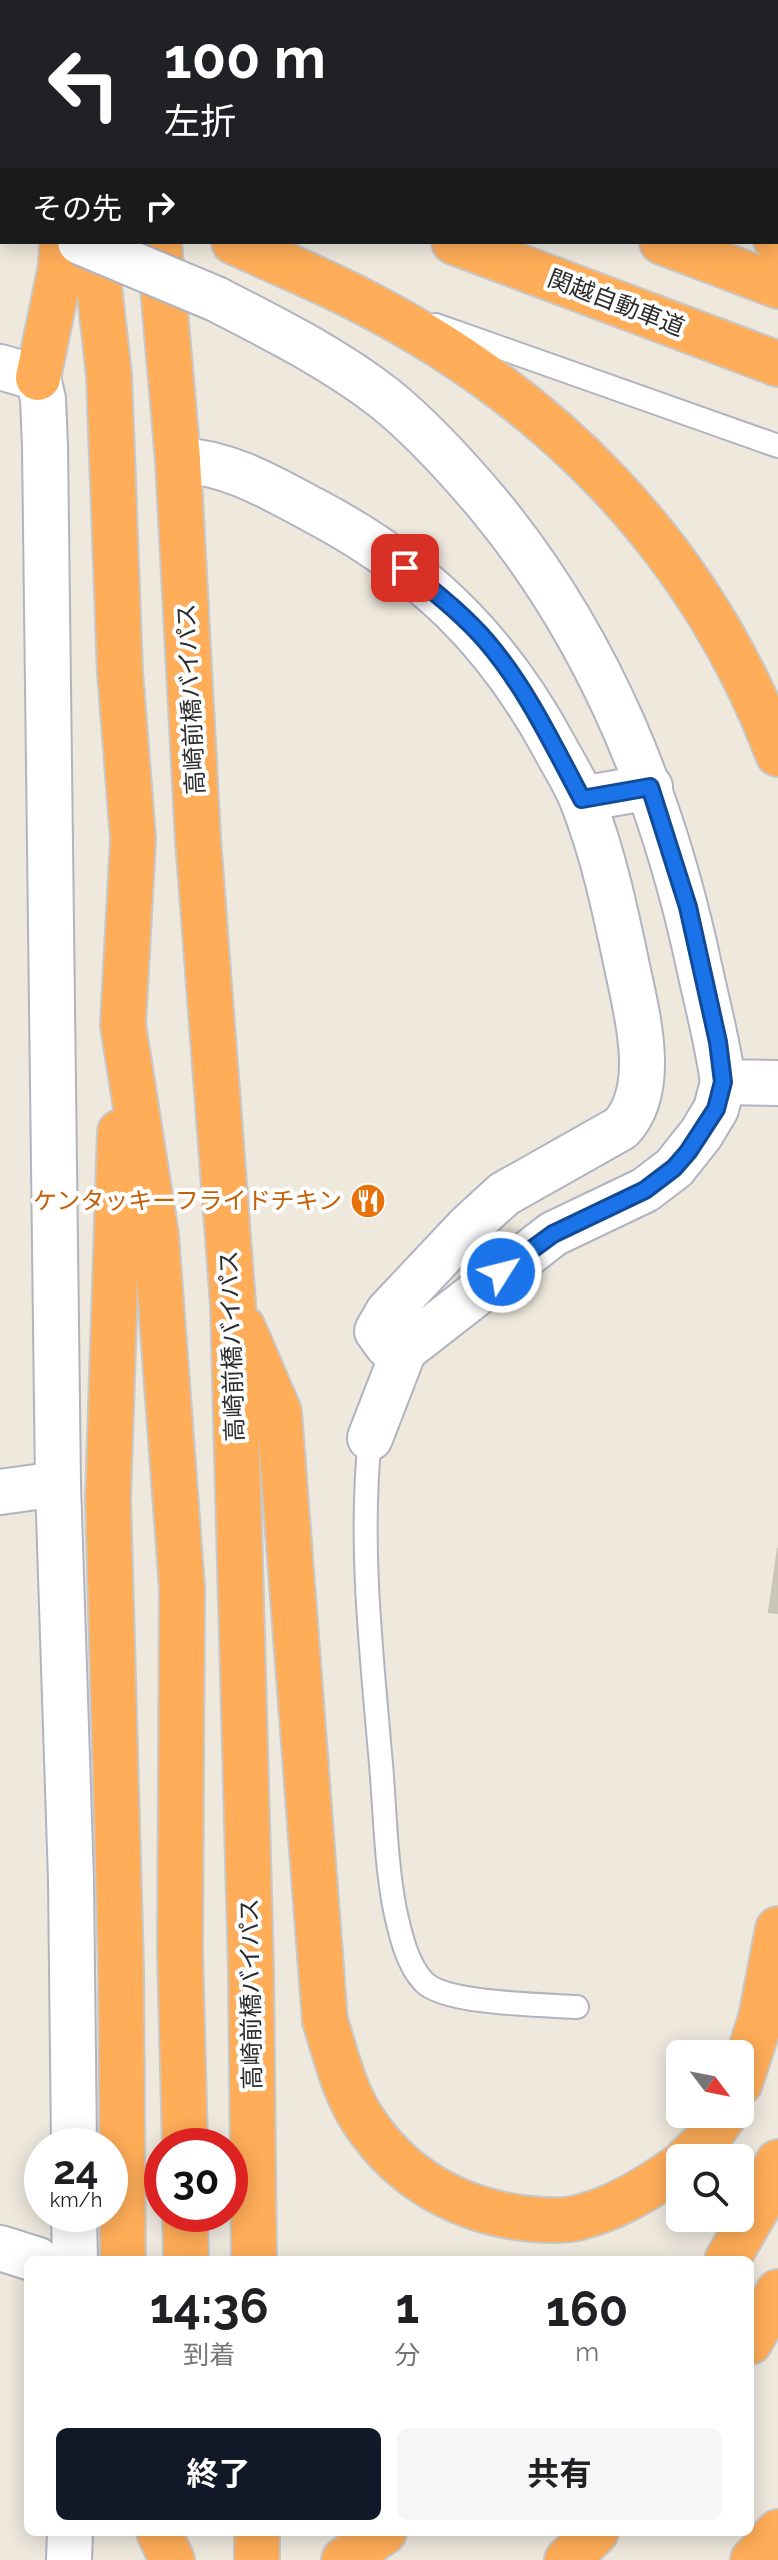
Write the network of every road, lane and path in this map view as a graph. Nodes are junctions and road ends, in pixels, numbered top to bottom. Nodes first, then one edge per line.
1 (62, 244) edge
2 (85, 244) edge
3 (94, 244) edge
4 (159, 244) edge
5 (238, 244) edge
6 (459, 244) edge
7 (667, 244) edge
8 (778, 286) edge
9 (352, 296) junction
10 (778, 364) edge
11 (19, 372) edge
12 (778, 446) edge
13 (178, 460) junction
14 (778, 754) edge
15 (650, 787) junction
16 (582, 799) junction
17 (123, 1025) junction
18 (723, 1082) junction
19 (778, 1083) edge
20 (233, 1304) junction
21 (404, 1350) junction
22 (370, 1438) joint
23 (58, 1484) junction
24 (0, 1492) edge
25 (778, 1929) edge
26 (577, 2007) dead end
27 (754, 2040) edge
28 (74, 2128) edge
29 (185, 2128) edge
30 (715, 2128) edge
31 (703, 2144) edge
32 (778, 2162) edge
33 (666, 2175) edge
34 (74, 2232) edge
35 (185, 2232) edge
36 (0, 2248) edge
37 (25, 2256) edge
38 (75, 2256) edge
39 (123, 2256) edge
40 (186, 2256) edge
41 (254, 2256) edge
42 (729, 2256) edge
43 (778, 2292) edge
44 (754, 2335) edge
45 (778, 2532) edge
46 (70, 2536) edge
47 (161, 2536) edge
48 (187, 2536) edge
49 (257, 2536) edge
50 (378, 2536) edge
51 (592, 2536) edge
52 (69, 2560) edge
53 (172, 2560) edge
54 (187, 2560) edge
55 (257, 2560) edge
56 (344, 2560) edge
57 (567, 2560) edge
58 (753, 2560) edge

1 - 11 highway
2 - 15 street, bridge
3 - 17 highway
4 - 13 highway, 高崎前橋バイパス
5 - 9 highway
6 - 10 highway, 関越自動車道
7 - 8 highway
9 - 12 lane
9 - 14 highway
11 - 23 street
13 - 16 street
13 - 20 highway, 高崎前橋バイパス
15 - 16 street
15 - 18 street
16 - 21 street
17 - 29 highway
17 - 39 highway
18 - 19 street
18 - 21 street
20 - 33 highway
20 - 41 highway, 高崎前橋バイパス
21 - 22 street
22 - 26 lane
23 - 24 street
23 - 28 street
25 - 27 highway
30 - 31 highway
32 - 42 highway
34 - 38 street
35 - 40 highway
36 - 37 street
43 - 44 highway
45 - 58 highway
46 - 52 street
47 - 53 highway
48 - 54 highway
49 - 55 highway
50 - 56 highway
51 - 57 highway

